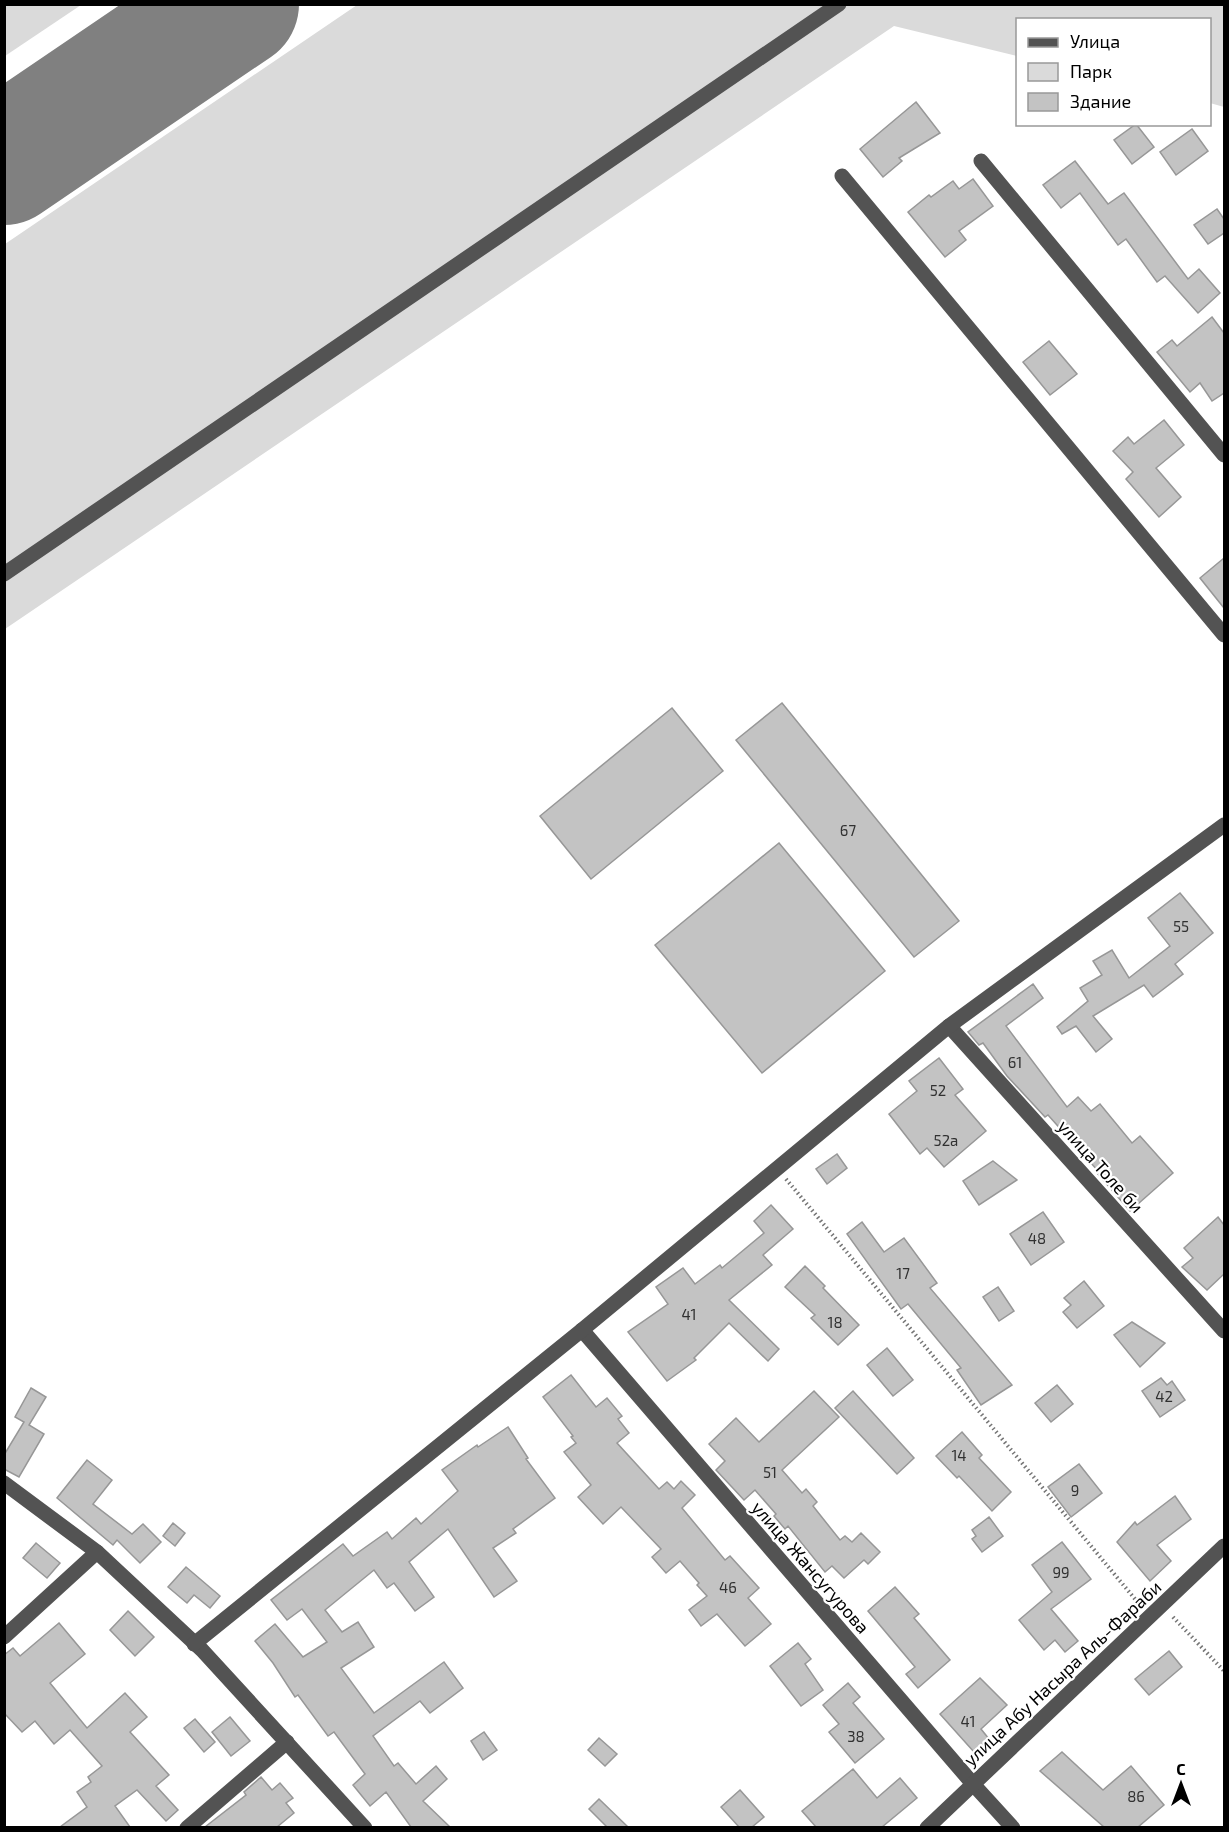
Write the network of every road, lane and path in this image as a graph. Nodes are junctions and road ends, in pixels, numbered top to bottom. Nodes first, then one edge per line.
1 (839, 4) edge
2 (981, 161) dead end
3 (842, 176) dead end
4 (1224, 455) edge
5 (4, 574) edge
6 (1224, 635) edge
7 (1224, 825) edge
8 (949, 1026) junction
9 (777, 1169) junction
10 (582, 1330) junction
11 (1224, 1331) edge
12 (4, 1483) edge
13 (1224, 1546) edge
14 (97, 1552) junction
15 (1162, 1605) junction
16 (1150, 1617) junction
17 (4, 1637) edge
18 (194, 1644) junction
19 (1224, 1671) edge
20 (287, 1742) junction
21 (973, 1784) junction
22 (187, 1827) edge
23 (364, 1827) edge
24 (927, 1827) edge
25 (1012, 1827) edge

1 - 5 street
2 - 4 street
3 - 6 street
7 - 8 street
8 - 9 street
8 - 11 street, улица Толе би
9 - 10 street
9 - 16 path
10 - 18 street
10 - 21 street, улица Жансугурова
12 - 14 street
13 - 15 street, улица Абу Насыра Аль-Фараби
14 - 17 street
14 - 18 street
15 - 16 street, улица Абу Насыра Аль-Фараби
15 - 19 path
16 - 21 street, улица Абу Насыра Аль-Фараби
18 - 20 street
20 - 22 street
20 - 23 street
21 - 24 street, улица Абу Насыра Аль-Фараби
21 - 25 street, улица Жансугурова

